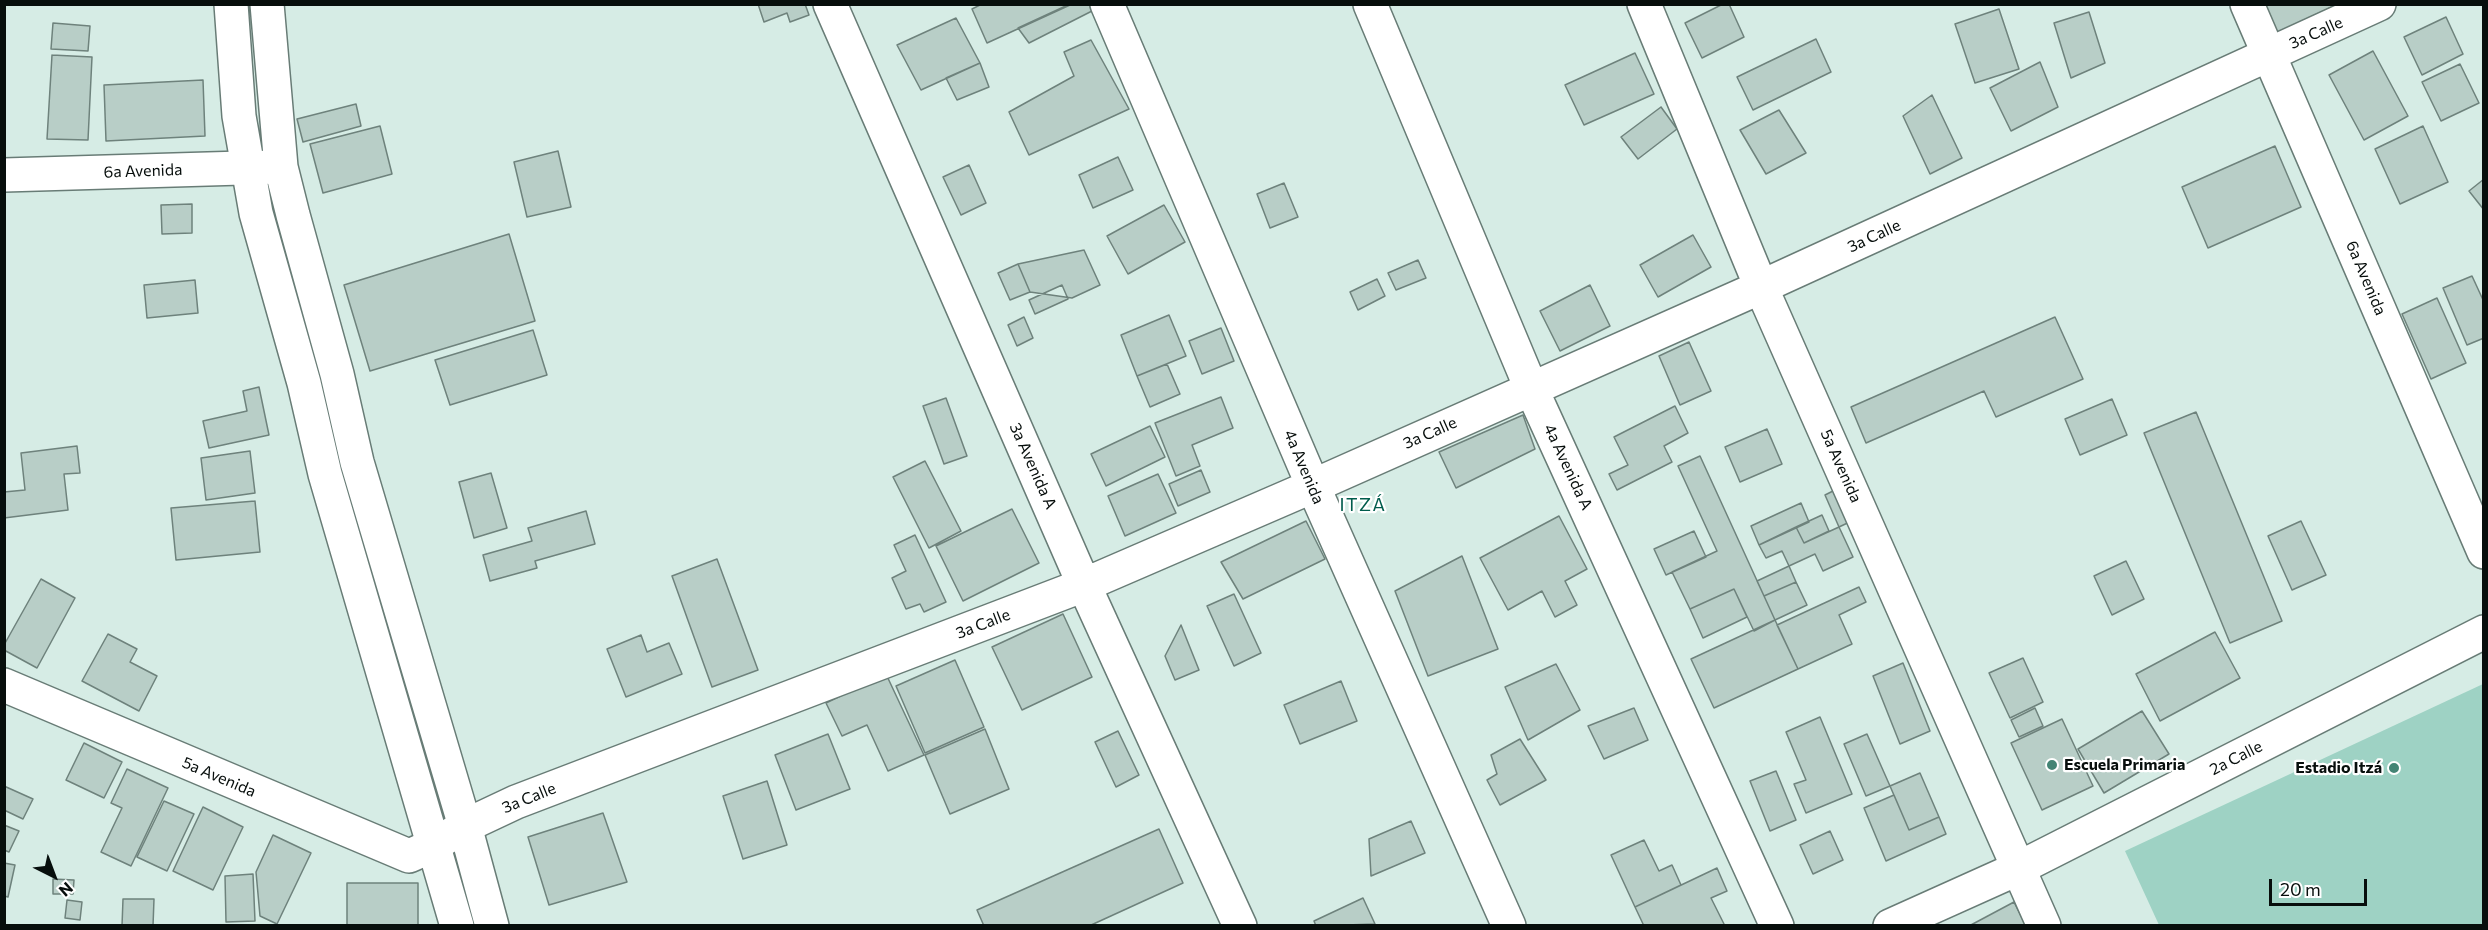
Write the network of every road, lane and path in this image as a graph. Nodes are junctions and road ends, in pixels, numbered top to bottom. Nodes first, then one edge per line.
1 (231, 4) edge
2 (267, 4) edge
3 (830, 4) edge
4 (1107, 4) edge
5 (1370, 4) edge
6 (2247, 4) edge
7 (2379, 4) edge
8 (1644, 5) edge
9 (2270, 54) junction
10 (281, 167) junction
11 (247, 168) junction
12 (4, 175) edge
13 (1761, 287) junction
14 (337, 374) junction
15 (304, 383) junction
16 (1531, 388) junction
17 (357, 462) junction
18 (325, 474) junction
19 (1313, 486) junction
20 (2484, 552) edge
21 (1084, 585) junction
22 (2484, 632) edge
23 (8, 696) edge
24 (465, 825) junction
25 (434, 845) junction
26 (2019, 868) junction
27 (457, 926) edge
28 (492, 926) edge
29 (1240, 926) edge
30 (1509, 926) edge
31 (1777, 926) edge
32 (1890, 926) edge
33 (2044, 926) edge

1 - 11 street
2 - 10 street
3 - 21 street, 3a Avenida A
4 - 19 street, 4a Avenida
5 - 16 street, 4a Avenida A
6 - 9 street, 6a Avenida
7 - 9 street, 3a Calle
8 - 13 street, 5a Avenida
9 - 13 street, 3a Calle
9 - 20 street, 6a Avenida
10 - 11 street, 6a Avenida
10 - 14 street
11 - 12 street, 6a Avenida
11 - 15 street
13 - 16 street, 3a Calle
13 - 26 street, 5a Avenida
14 - 15 street
14 - 17 street
15 - 18 street
16 - 19 street, 3a Calle
16 - 31 street, 4a Avenida A
17 - 18 street
17 - 24 street
18 - 25 street
19 - 21 street, 3a Calle
19 - 30 street, 4a Avenida
21 - 24 street, 3a Calle
21 - 29 street, 3a Avenida A
22 - 26 street, 2a Calle
23 - 25 street, 5a Avenida
24 - 25 street, 3a Calle
24 - 28 street
25 - 27 street
26 - 32 street, 2a Calle
26 - 33 street, 5a Avenida

